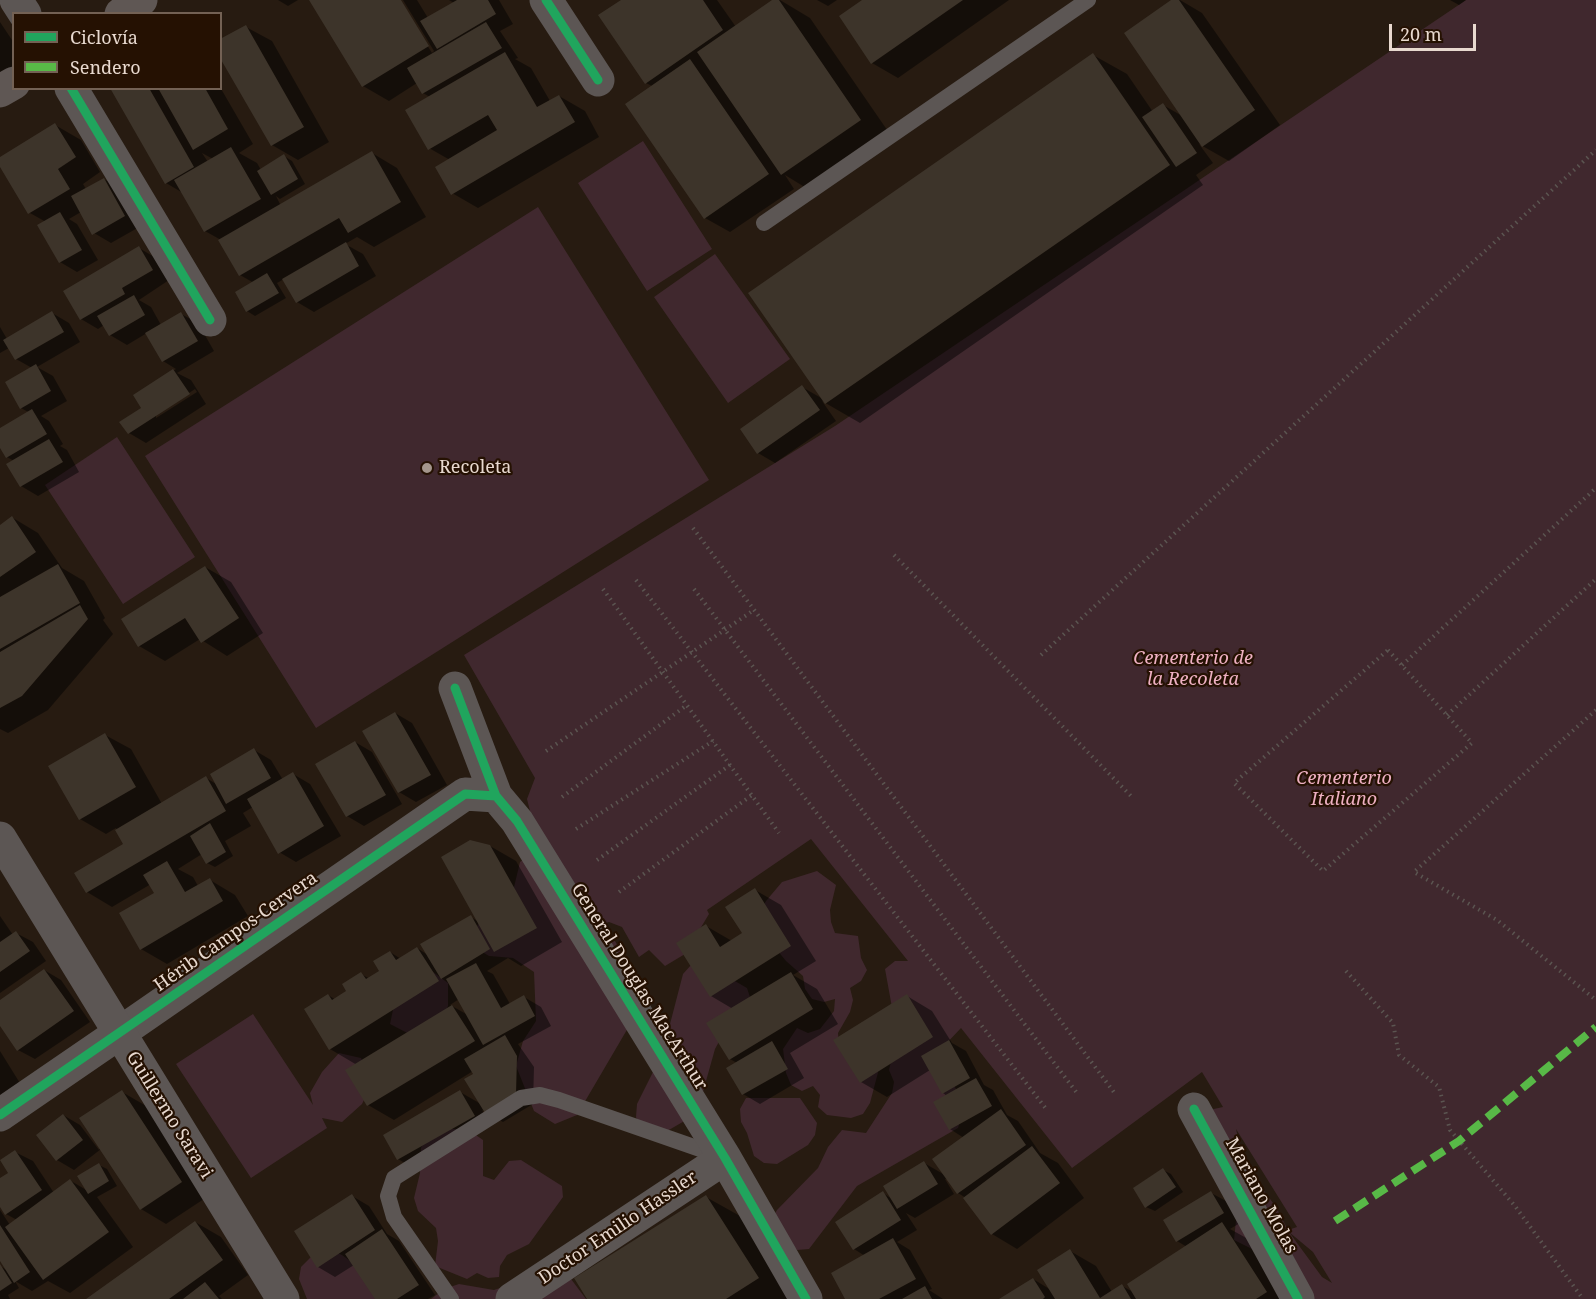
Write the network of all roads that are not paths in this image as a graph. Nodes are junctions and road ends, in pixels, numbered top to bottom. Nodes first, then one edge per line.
1 (141, 0) edge
2 (546, 0) edge
3 (1088, 0) edge
4 (124, 12) edge
5 (598, 80) dead end
6 (72, 90) edge
7 (764, 223) dead end
8 (210, 320) dead end
9 (455, 688) dead end
10 (496, 796) junction
11 (0, 838) edge
12 (118, 1034) junction
13 (1194, 1109) dead end
14 (0, 1115) edge
15 (725, 1158) junction
16 (283, 1299) edge
17 (451, 1299) edge
18 (512, 1299) edge
19 (806, 1299) edge
20 (1298, 1299) edge

1 - 4 main road
2 - 5 street
3 - 7 lane
6 - 8 street
9 - 10 street, General Douglas MacArthur
10 - 12 street, Hérib Campos-Cervera
10 - 15 street, General Douglas MacArthur
11 - 12 street, Guillermo Saravi
12 - 14 street, Hérib Campos-Cervera
12 - 16 street, Guillermo Saravi
13 - 20 street, Mariano Molas
15 - 17 lane
15 - 18 street, Doctor Emilio Hassler
15 - 19 street, General Douglas MacArthur

